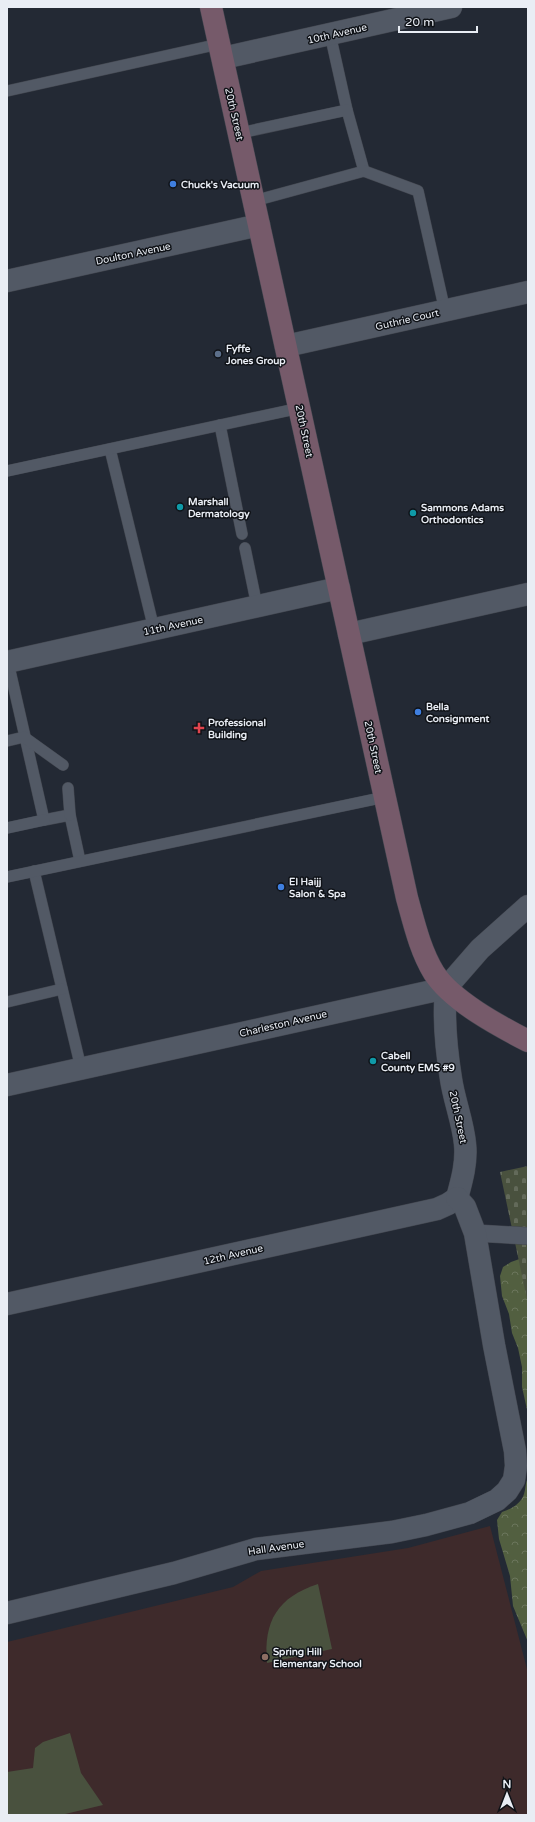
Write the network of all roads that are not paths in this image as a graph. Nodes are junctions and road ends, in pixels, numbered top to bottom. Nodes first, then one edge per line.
1 (211, 7) edge
2 (451, 7) edge
3 (330, 34) junction
4 (221, 51) junction
5 (7, 90) edge
6 (347, 110) junction
7 (240, 133) junction
8 (364, 171) junction
9 (254, 201) junction
10 (259, 225) junction
11 (7, 281) edge
12 (528, 292) edge
13 (445, 311) junction
14 (286, 346) junction
15 (300, 408) junction
16 (220, 425) junction
17 (110, 449) junction
18 (7, 471) edge
19 (242, 534) dead end
20 (245, 548) dead end
21 (339, 588) junction
22 (528, 594) edge
23 (257, 606) junction
24 (154, 629) junction
25 (349, 634) junction
26 (7, 662) edge
27 (24, 737) junction
28 (7, 741) edge
29 (63, 765) dead end
30 (68, 788) dead end
31 (385, 797) junction
32 (70, 815) junction
33 (44, 820) junction
34 (7, 828) edge
35 (80, 861) junction
36 (34, 871) junction
37 (7, 877) edge
38 (528, 906) edge
39 (446, 988) junction
40 (62, 989) junction
41 (7, 1002) edge
42 (528, 1041) edge
43 (81, 1068) junction
44 (7, 1085) edge
45 (457, 1198) junction
46 (475, 1233) junction
47 (528, 1236) edge
48 (7, 1304) edge
49 (7, 1613) edge

1 - 4 main road, 20th Street
2 - 3 street, 10th Avenue
3 - 4 street, 10th Avenue
3 - 6 lane
4 - 5 lane
4 - 7 main road, 20th Street
6 - 7 lane
6 - 8 lane
7 - 9 main road, 20th Street
8 - 9 lane
8 - 13 lane
9 - 10 main road, 20th Street
10 - 11 street, Doulton Avenue
10 - 14 main road, 20th Street
12 - 13 street, Guthrie Court
13 - 14 street, Guthrie Court
14 - 15 main road, 20th Street
15 - 16 lane
15 - 21 main road, 20th Street
16 - 17 lane
16 - 19 lane
17 - 18 lane
17 - 24 lane
20 - 23 lane
21 - 23 street, 11th Avenue
21 - 25 main road, 20th Street
22 - 25 street
23 - 24 street, 11th Avenue
24 - 26 street, 11th Avenue
25 - 31 main road, 20th Street
26 - 27 lane
27 - 28 lane
27 - 29 lane
27 - 33 lane
30 - 32 lane
31 - 35 lane
31 - 39 main road, 20th Street
32 - 33 lane
32 - 35 lane
33 - 34 lane
35 - 36 lane
36 - 37 lane
36 - 40 lane
38 - 39 street
39 - 42 main road
39 - 43 street, Charleston Avenue
39 - 45 street, 20th Street
40 - 41 lane
40 - 43 lane
43 - 44 street, Charleston Avenue
45 - 46 street
45 - 48 street, 12th Avenue
46 - 47 street
46 - 49 street, Hall Avenue

